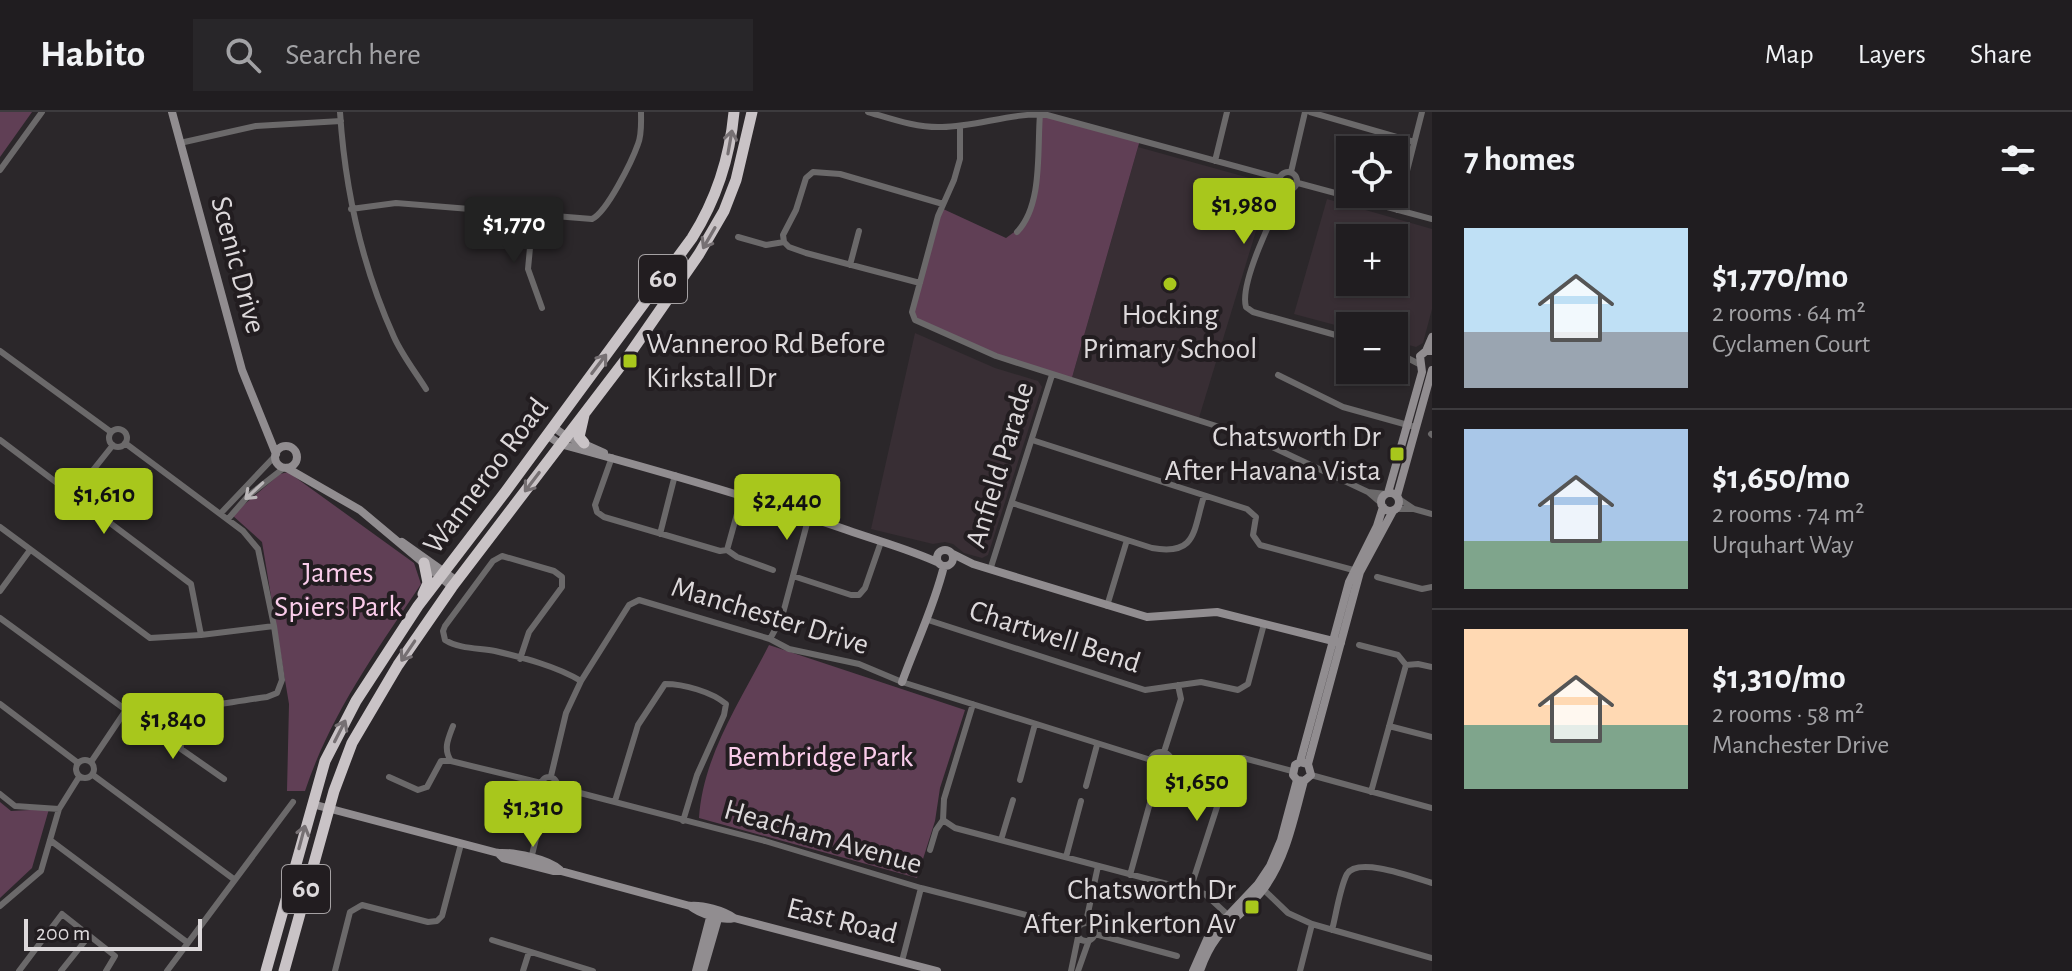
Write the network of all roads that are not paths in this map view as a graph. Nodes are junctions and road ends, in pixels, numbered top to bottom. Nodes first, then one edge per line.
1 (42, 112) edge
2 (172, 112) edge
3 (340, 112) edge
4 (641, 112) edge
5 (734, 112) edge
6 (752, 112) edge
7 (868, 112) edge
8 (1227, 112) edge
9 (1308, 112) edge
10 (1351, 112) edge
11 (1422, 112) edge
12 (1040, 114) junction
13 (996, 116) edge
14 (341, 121) junction
15 (1348, 123) junction
16 (960, 126) junction
17 (1414, 142) junction
18 (180, 143) junction
19 (1215, 161) junction
20 (0, 170) edge
21 (1291, 172) junction
22 (1279, 178) junction
23 (1298, 183) junction
24 (1286, 190) junction
25 (943, 204) junction
26 (351, 209) junction
27 (1397, 210) junction
28 (533, 216) junction
29 (1432, 219) edge
30 (859, 231) dead end
31 (1017, 232) dead end
32 (738, 237) dead end
33 (784, 242) junction
34 (850, 265) junction
35 (920, 283) junction
36 (542, 308) dead end
37 (1336, 335) edge
38 (1432, 337) edge
39 (0, 351) edge
40 (1426, 352) edge
41 (1408, 358) edge
42 (1427, 368) edge
43 (1052, 375) junction
44 (1278, 375) dead end
45 (426, 389) dead end
46 (587, 407) junction
47 (1411, 426) junction
48 (266, 428) junction
49 (550, 431) junction
50 (111, 432) junction
51 (0, 440) edge
52 (563, 440) junction
53 (1032, 440) junction
54 (125, 443) junction
55 (584, 443) junction
56 (113, 445) junction
57 (289, 446) junction
58 (276, 455) junction
59 (297, 457) junction
60 (612, 457) junction
61 (286, 468) junction
62 (675, 475) junction
63 (309, 479) junction
64 (74, 494) junction
65 (742, 496) junction
66 (1204, 496) junction
67 (1389, 499) junction
68 (1012, 503) junction
69 (1414, 509) junction
70 (1395, 510) junction
71 (221, 513) junction
72 (1432, 514) edge
73 (809, 516) junction
74 (228, 519) junction
75 (0, 527) edge
76 (660, 534) junction
77 (1127, 540) junction
78 (881, 542) junction
79 (30, 550) junction
80 (727, 550) junction
81 (914, 551) junction
82 (939, 552) junction
83 (458, 554) junction
84 (953, 554) junction
85 (427, 562) junction
86 (944, 564) junction
87 (973, 564) junction
88 (991, 567) junction
89 (773, 570) dead end
90 (1357, 571) junction
91 (442, 573) junction
92 (793, 576) junction
93 (1377, 577) dead end
94 (454, 584) junction
95 (1432, 587) edge
96 (0, 591) edge
97 (418, 606) junction
98 (1107, 606) junction
99 (0, 618) edge
100 (928, 620) junction
101 (1264, 624) junction
102 (274, 626) junction
103 (201, 635) junction
104 (770, 639) junction
105 (1337, 642) junction
106 (1359, 645) dead end
107 (520, 659) junction
108 (1406, 665) junction
109 (1432, 667) edge
110 (581, 681) junction
111 (902, 682) junction
112 (1178, 685) junction
113 (0, 704) edge
114 (973, 704) junction
115 (178, 709) junction
116 (126, 710) junction
117 (1035, 724) junction
118 (453, 726) dead end
119 (1389, 726) junction
120 (1432, 737) edge
121 (1097, 745) junction
122 (1164, 752) junction
123 (1228, 759) junction
124 (1151, 760) junction
125 (451, 761) junction
126 (91, 762) junction
127 (78, 763) junction
128 (1304, 763) junction
129 (1173, 764) junction
130 (1158, 774) junction
131 (93, 775) junction
132 (551, 776) junction
133 (79, 777) junction
134 (389, 777) dead end
135 (1301, 777) junction
136 (224, 779) dead end
137 (1020, 780) dead end
138 (541, 783) junction
139 (1086, 786) dead end
140 (557, 787) junction
141 (1371, 792) junction
142 (547, 793) junction
143 (0, 794) edge
144 (1013, 800) dead end
145 (615, 801) junction
146 (1081, 801) dead end
147 (293, 802) dead end
148 (312, 804) junction
149 (329, 808) junction
150 (1432, 808) edge
151 (59, 809) junction
152 (943, 820) junction
153 (683, 821) junction
154 (50, 840) junction
155 (1001, 840) junction
156 (461, 844) junction
157 (930, 850) dead end
158 (1066, 857) junction
159 (531, 862) junction
160 (1098, 866) junction
161 (1130, 875) junction
162 (235, 880) junction
163 (1432, 883) edge
164 (1261, 886) junction
165 (921, 888) junction
166 (1190, 890) junction
167 (0, 906) edge
168 (715, 914) junction
169 (1229, 917) junction
170 (1086, 922) junction
171 (1312, 924) junction
172 (1077, 928) junction
173 (1332, 930) junction
174 (1095, 934) junction
175 (89, 936) junction
176 (1078, 937) junction
177 (492, 940) dead end
178 (1089, 940) junction
179 (188, 943) junction
180 (529, 952) junction
181 (289, 953) junction
182 (1177, 956) dead end
183 (1432, 958) edge
184 (902, 961) junction
185 (19, 971) edge
186 (61, 971) edge
187 (106, 971) edge
188 (167, 971) edge
189 (268, 971) edge
190 (284, 971) edge
191 (335, 971) edge
192 (523, 971) edge
193 (593, 971) edge
194 (696, 971) edge
195 (703, 971) edge
196 (937, 971) edge
197 (1071, 971) edge
198 (1078, 971) edge
199 (1193, 971) edge
200 (1200, 971) edge
201 (1300, 971) edge

1 - 20 street
2 - 18 street, Scenic Drive
3 - 14 street
4 - 28 street
49 -> 5 highway, Wanneroo Road / 60
6 -> 46 highway, Wanneroo Road / 60
7 - 16 street
8 - 19 street
9 - 15 street
9 - 21 street
10 - 15 street
11 - 17 street
12 - 13 street
12 - 19 street
12 - 31 street
13 - 16 street
14 - 18 street
14 - 26 street
15 - 17 street
16 - 25 street
17 - 27 street
18 - 48 street, Scenic Drive
19 - 22 street
21 - 22 street
21 - 23 street
22 - 24 street
23 - 24 street
23 - 27 street
24 - 37 street
25 - 33 street
25 - 35 street
26 - 28 street
26 - 45 street
27 - 29 street
28 - 36 street
30 - 34 street
32 - 33 street
33 - 34 street
34 - 35 street
35 - 43 street
38 - 40 street
39 - 50 street
40 - 42 street
41 - 42 street
42 - 47 street
43 - 53 street, Anfield Parade
43 - 67 street
44 - 47 street
46 - 52 highway, Wanneroo Road / 60
46 - 55 highway
47 - 67 street
48 - 57 street, Scenic Drive
48 - 58 street, Scenic Drive
49 - 52 street
49 - 83 highway, Wanneroo Road / 60
50 - 54 street
50 - 56 street
51 - 64 street
52 - 55 street
52 - 60 street
52 -> 94 highway, Wanneroo Road / 60
53 - 66 street
53 - 68 street, Anfield Parade
54 - 56 street
54 - 71 street
55 - 60 street
56 - 64 street
57 - 58 street
57 - 59 street
58 - 61 street
58 - 71 street
59 - 61 street
59 - 63 street
60 - 62 street
60 - 76 street
61 - 63 street
61 -> 74 street
62 - 65 street
62 - 76 street
63 - 85 street
64 - 103 street
65 - 73 street
65 - 80 street
66 - 77 street
66 - 90 street
67 - 69 street
67 - 70 street
67 - 90 street
68 - 77 street
68 - 88 street, Anfield Parade
69 - 70 street
69 - 72 street
70 - 90 street
71 - 74 street
73 - 78 street
73 - 92 street
74 - 102 street
75 - 79 street
76 - 80 street
77 - 98 street
78 - 81 street
78 - 92 street
79 - 96 street
79 - 103 street
80 - 89 street
81 - 82 street
81 - 86 street
82 - 84 street
82 - 86 street
83 - 85 highway
83 - 91 highway, Wanneroo Road / 60
84 - 86 street
84 - 87 street
85 - 91 street
85 - 97 highway
86 - 87 street
86 - 100 street
87 - 88 street
88 - 98 street
90 - 105 street
91 - 94 street
91 - 97 highway, Wanneroo Road / 60
92 - 104 street
93 - 95 street
94 -> 149 highway, Wanneroo Road / 60
148 -> 97 highway, Wanneroo Road / 60
98 - 101 street
99 - 116 street
100 - 111 street
100 - 112 street, Chartwell Bend
101 - 105 street
101 - 112 street, Chartwell Bend
102 - 103 street
102 - 115 street
104 - 110 street, Manchester Drive
104 - 111 street, Manchester Drive
105 - 128 street
106 - 108 street
107 - 107 street
107 - 110 street
108 - 109 street
108 - 119 street
110 - 132 street, Manchester Drive
111 - 114 street, Manchester Drive
112 - 122 street
113 - 127 street
114 - 117 street, Manchester Drive
114 - 152 street
115 - 116 street
115 - 136 street
116 - 126 street
117 - 121 street, Manchester Drive
117 - 137 street
118 - 125 street
119 - 120 street
119 - 141 street
121 - 124 street, Manchester Drive
121 - 139 street
122 - 124 street
122 - 129 street
123 - 129 street
123 - 135 street
123 - 166 street
124 - 130 street
125 - 134 street
125 - 138 street
126 - 127 street
126 - 131 street
127 - 133 street
128 - 135 street
128 - 135 street
129 - 130 street
130 - 161 street
131 - 133 street
131 - 162 street
132 - 138 street
132 - 140 street
133 - 151 street
135 - 141 street
135 - 164 street
138 - 142 street
140 - 142 street
140 - 145 street, Heacham Avenue
141 - 150 street
142 - 159 street
143 - 151 street
144 - 155 street
145 - 153 street, Heacham Avenue
145 - 153 street
146 - 158 street
147 - 162 street
148 - 149 street, East Road
189 -> 148 highway, Wanneroo Road / 60
149 - 156 street, East Road
149 - 181 highway, Wanneroo Road / 60
151 - 154 street
152 - 155 street
152 - 157 street
153 - 165 street, Heacham Avenue
154 - 167 street
154 - 179 street
155 - 158 street
156 - 159 street, East Road
156 - 191 street
158 - 160 street
159 - 168 street, East Road
160 - 161 street
160 - 170 street
161 - 166 street
162 - 179 street
163 - 173 street
164 - 169 street
164 - 171 street
165 - 172 street, Heacham Avenue
165 - 184 street
166 - 169 street
168 - 184 street, East Road
168 - 194 street
168 - 195 street
169 - 199 street
169 - 200 street
170 - 172 street
170 - 174 street
171 - 173 street
171 - 201 street
172 - 176 street
173 - 183 street
174 - 178 street
174 - 182 street
175 - 185 street
175 - 186 street
175 - 187 street
176 - 178 street
176 - 197 street
177 - 180 street
178 - 198 street
179 - 188 street
180 - 192 street
180 - 193 street
181 - 189 highway, 60
181 - 190 highway, Wanneroo Road / 60
184 - 196 street, East Road

